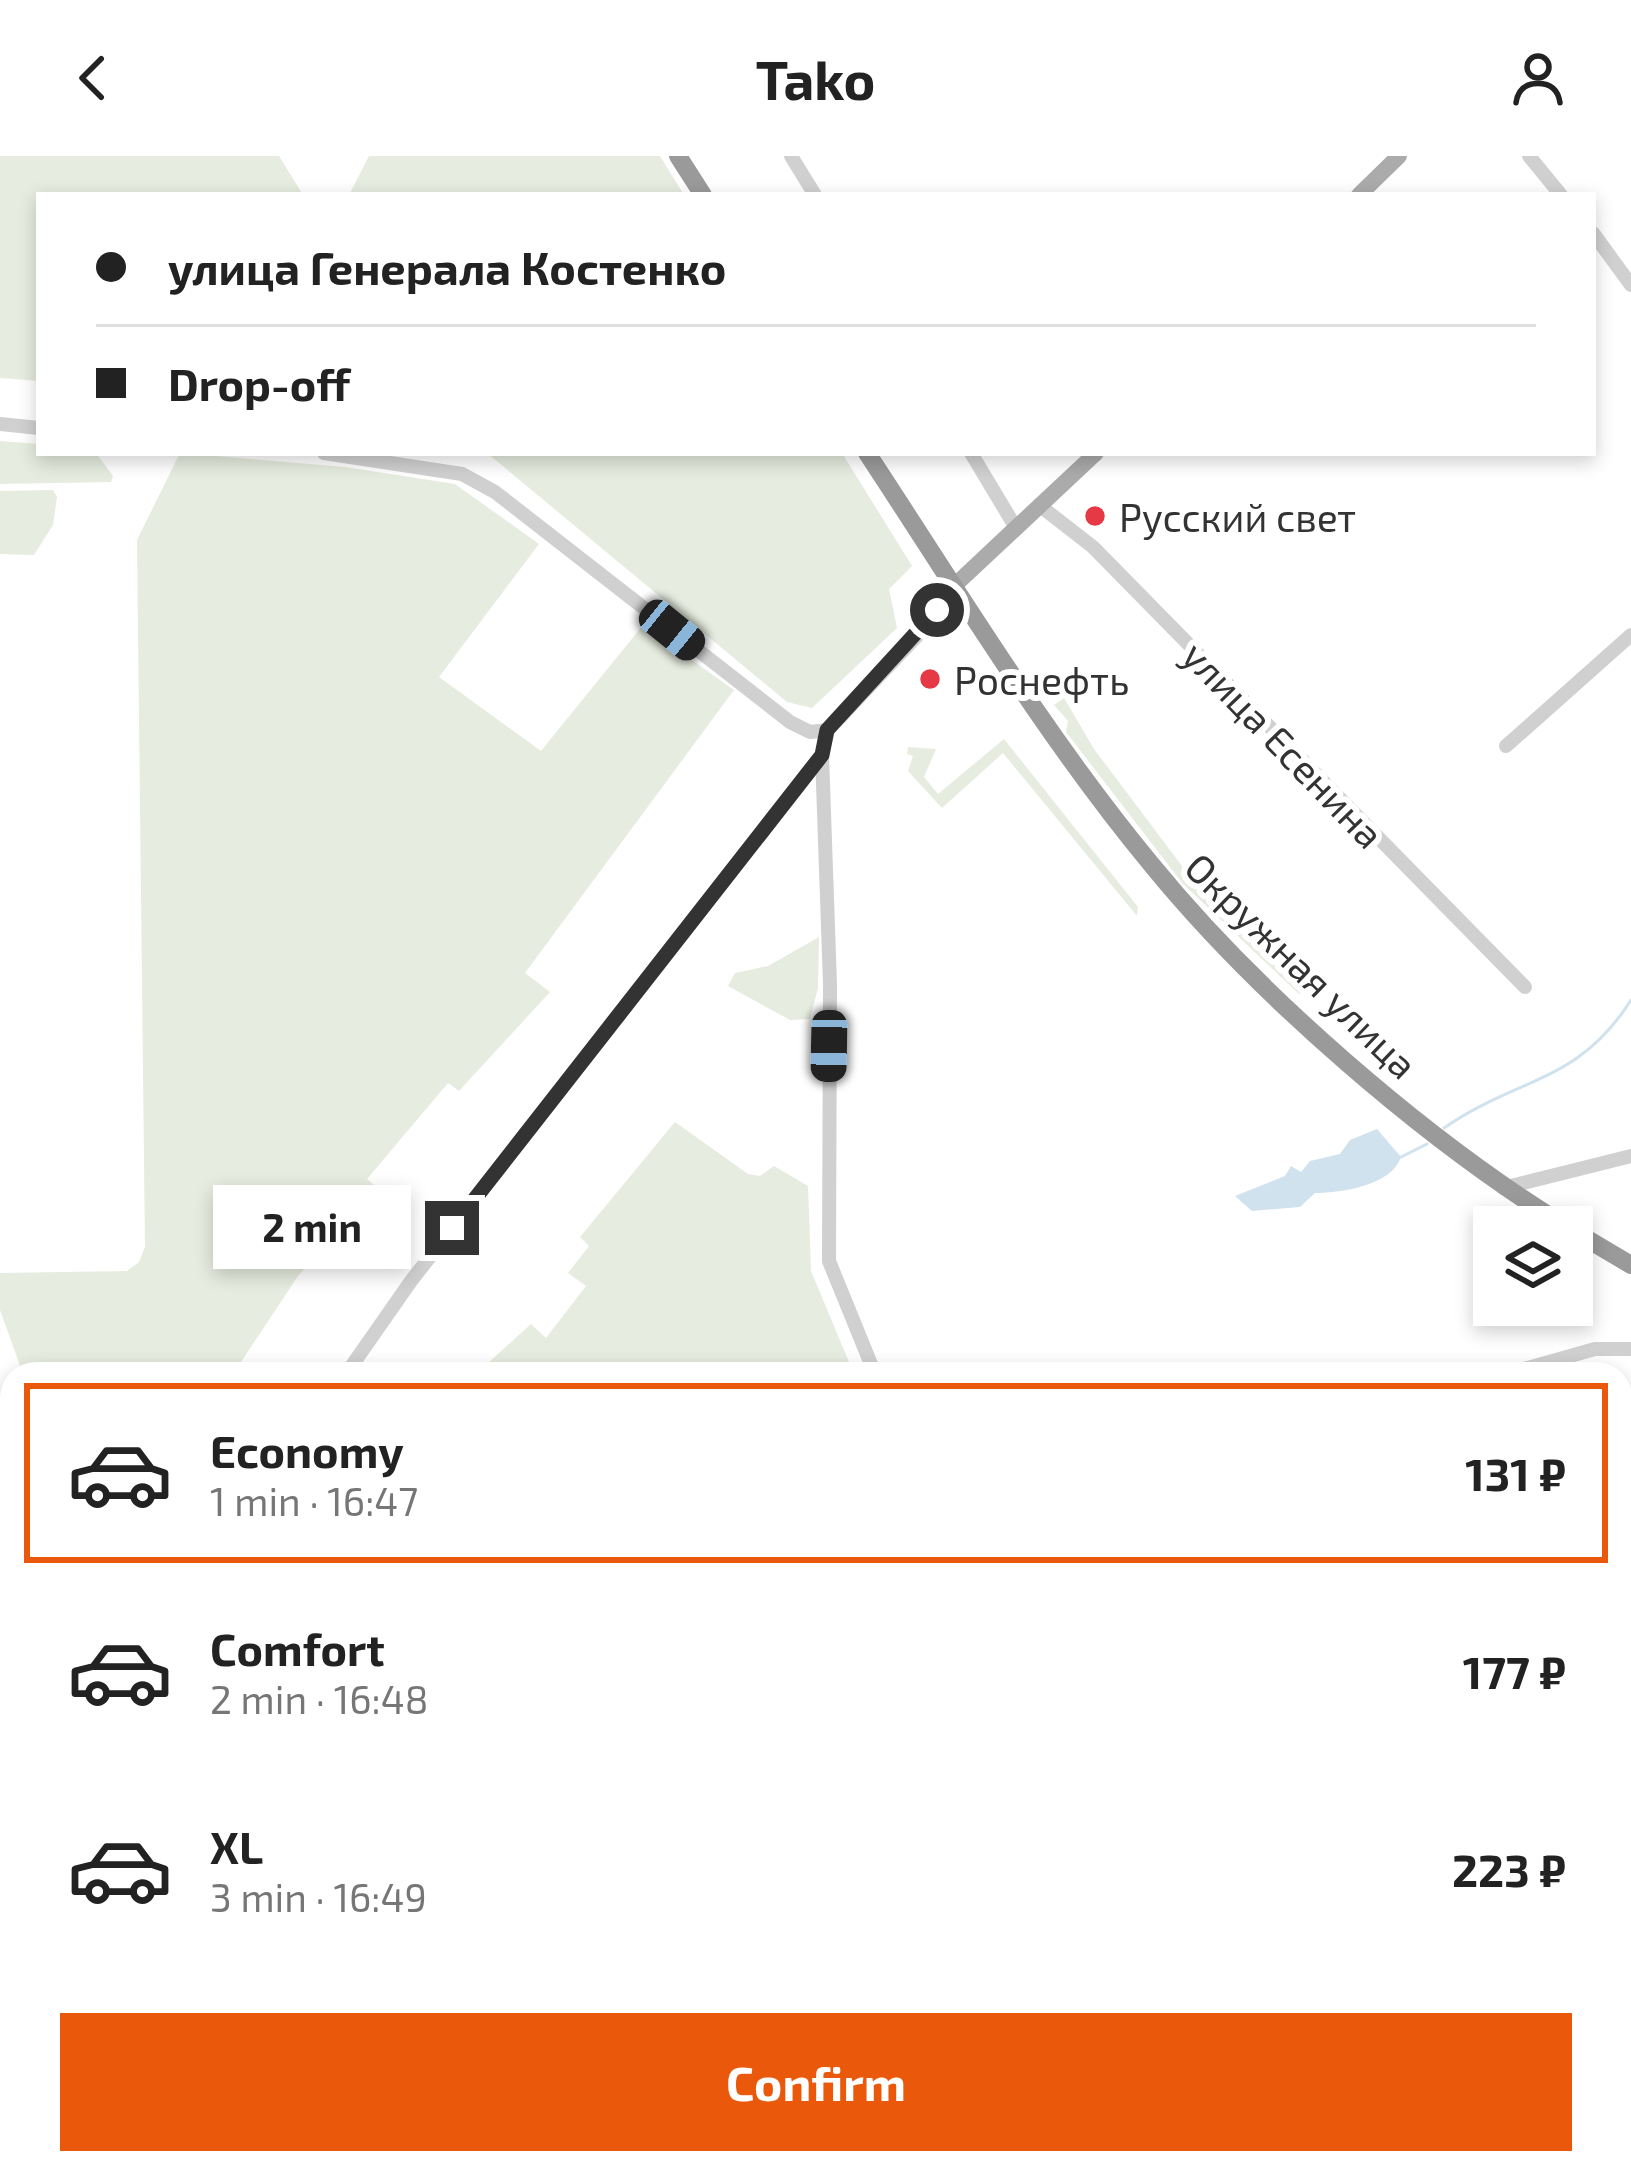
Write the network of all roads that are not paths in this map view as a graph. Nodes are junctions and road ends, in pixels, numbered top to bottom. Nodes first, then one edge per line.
1 (678, 156) edge
2 (791, 156) edge
3 (1399, 156) edge
4 (1529, 156) edge
5 (701, 192) edge
6 (812, 192) edge
7 (1362, 192) edge
8 (1559, 192) edge
9 (1596, 237) edge
10 (1631, 285) edge
11 (0, 424) edge
12 (36, 428) edge
13 (348, 456) edge
14 (869, 456) edge
15 (973, 456) edge
16 (1093, 456) edge
17 (1040, 506) junction
18 (1016, 527) junction
19 (954, 586) junction
20 (1631, 635) edge
21 (827, 730) junction
22 (1505, 746) dead end
23 (822, 755) junction
24 (1525, 987) dead end
25 (1631, 1156) edge
26 (1503, 1188) junction
27 (1533, 1206) edge
28 (1593, 1242) edge
29 (1631, 1265) edge
30 (1631, 1349) edge
31 (355, 1362) edge
32 (869, 1362) edge
33 (1549, 1362) edge

1 - 5 highway
2 - 6 street
3 - 7 main road
4 - 8 street
9 - 10 street
11 - 12 street
13 - 21 street
14 - 19 highway, Окружная улица
15 - 18 street
16 - 17 main road
17 - 18 main road
17 - 24 street, улица Есенина
18 - 19 main road
19 - 21 street
19 - 26 highway, Окружная улица
20 - 22 street
21 - 23 street
23 - 31 street
23 - 32 street
25 - 26 street
26 - 27 highway, Окружная улица
28 - 29 highway, Окружная улица
30 - 33 street

